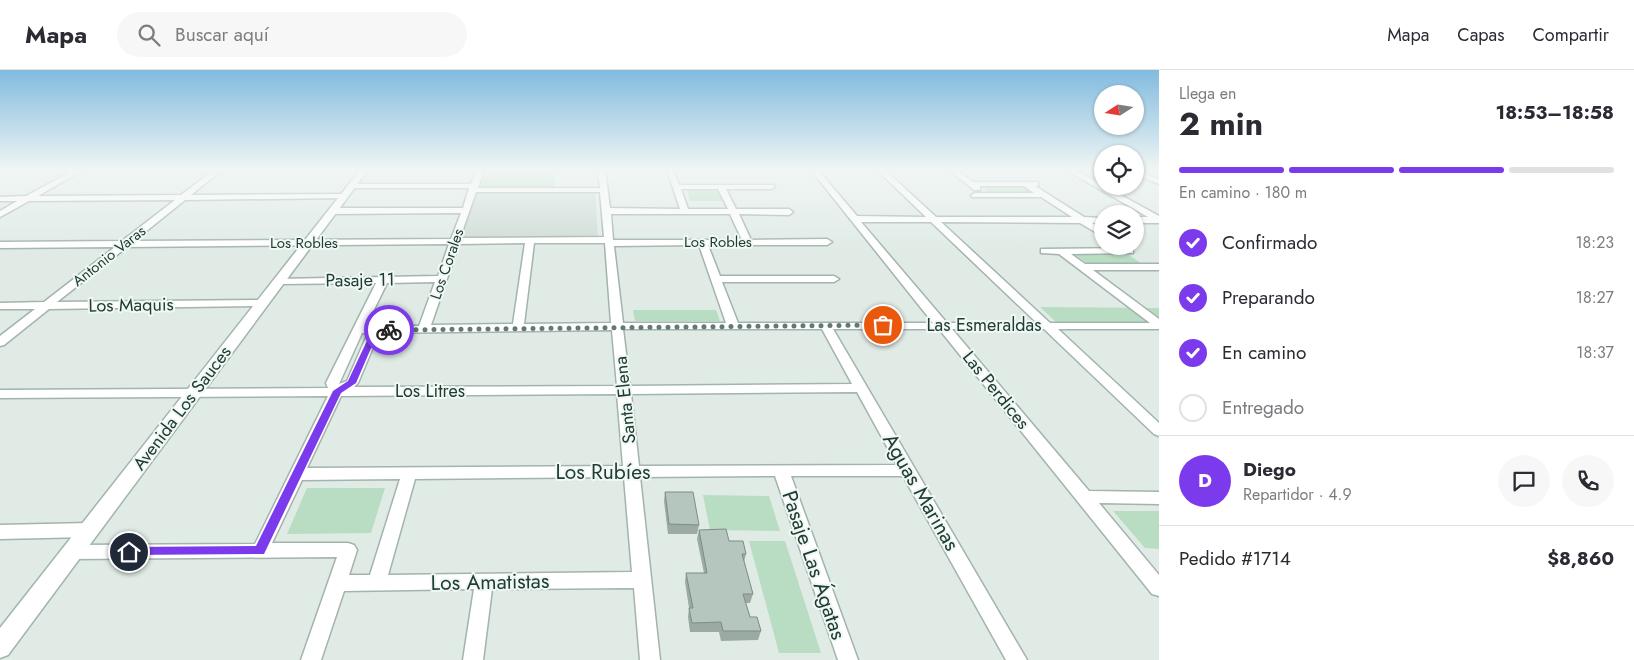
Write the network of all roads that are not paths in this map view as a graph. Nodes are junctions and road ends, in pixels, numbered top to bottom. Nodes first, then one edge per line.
1 (30, 198) edge
2 (183, 198) junction
3 (194, 198) edge
4 (343, 198) edge
5 (470, 198) edge
6 (605, 198) edge
7 (680, 198) edge
8 (726, 198) edge
9 (837, 198) edge
10 (911, 198) edge
11 (1047, 198) edge
12 (1119, 198) edge
13 (0, 199) edge
14 (27, 199) junction
15 (466, 210) junction
16 (333, 211) junction
17 (606, 211) junction
18 (685, 211) junction
19 (733, 212) junction
20 (789, 212) dead end
21 (0, 214) edge
22 (855, 219) junction
23 (934, 219) junction
24 (1082, 220) junction
25 (1094, 220) edge
26 (1144, 220) edge
27 (1159, 220) edge
28 (1094, 228) edge
29 (454, 241) junction
30 (530, 241) junction
31 (609, 241) junction
32 (309, 242) junction
33 (702, 242) junction
34 (748, 242) junction
35 (827, 242) dead end
36 (124, 244) junction
37 (0, 245) edge
38 (1094, 250) edge
39 (1044, 251) dead end
40 (1060, 251) junction
41 (1136, 255) edge
42 (1082, 266) junction
43 (1156, 267) edge
44 (441, 279) junction
45 (716, 279) junction
46 (834, 279) dead end
47 (383, 280) junction
48 (280, 281) junction
49 (262, 303) junction
50 (0, 306) edge
51 (46, 306) junction
52 (942, 324) junction
53 (733, 325) junction
54 (825, 325) junction
55 (1046, 325) junction
56 (1159, 325) edge
57 (617, 326) junction
58 (518, 328) junction
59 (424, 329) junction
60 (358, 330) junction
61 (375, 330) junction
62 (0, 342) edge
63 (861, 388) junction
64 (624, 389) junction
65 (338, 391) junction
66 (195, 392) junction
67 (0, 394) edge
68 (1159, 431) edge
69 (908, 470) junction
70 (781, 471) junction
71 (632, 472) junction
72 (409, 473) junction
73 (297, 474) junction
74 (1085, 498) junction
75 (1159, 498) edge
76 (89, 530) junction
77 (0, 532) edge
78 (260, 551) junction
79 (73, 552) junction
80 (643, 580) junction
81 (484, 582) junction
82 (337, 583) junction
83 (377, 583) junction
84 (1159, 588) edge
85 (0, 647) edge
86 (311, 660) edge
87 (473, 660) edge
88 (650, 660) edge
89 (848, 660) edge
90 (1017, 660) edge

1 - 14 street
2 - 3 street
2 - 14 street
2 - 36 street, Antonio Varas
4 - 16 street, Avenida Los Sauces
5 - 15 street, Los Corales
6 - 17 street, Santa Elena
7 - 18 street
8 - 19 street
9 - 22 street, Las Perdices
10 - 23 street
11 - 24 street
12 - 27 street
13 - 14 street
14 - 21 street
15 - 16 street
15 - 29 street, Los Corales
16 - 32 street, Avenida Los Sauces
17 - 18 street
17 - 31 street, Santa Elena
18 - 19 street
19 - 20 street
19 - 34 street
22 - 23 street
22 - 52 street, Las Perdices
23 - 24 street
23 - 55 street
24 - 25 street
24 - 28 street
26 - 27 street
29 - 30 street, Los Robles
29 - 32 street, Los Robles
29 - 44 street, Los Corales
30 - 31 street, Los Robles
30 - 58 street
31 - 33 street, Los Robles
31 - 57 street, Santa Elena
32 - 36 street, Los Robles
32 - 48 street, Avenida Los Sauces
33 - 34 street, Los Robles
33 - 45 street
34 - 35 street, Los Robles
36 - 37 street, Los Robles
36 - 51 street, Antonio Varas
38 - 40 street
39 - 40 street
40 - 42 street
41 - 43 street
42 - 43 street
42 - 56 street
44 - 47 street, Pasaje 11
44 - 59 street, Los Corales
45 - 46 street
45 - 53 street
47 - 48 street, Pasaje 11
47 - 60 street
48 - 49 street, Avenida Los Sauces
49 - 51 street, Los Maquis
49 - 66 street, Avenida Los Sauces
50 - 51 street, Los Maquis
51 - 62 street, Antonio Varas
52 - 54 street, Las Esmeraldas
52 - 55 street, Las Esmeraldas
52 - 74 street, Las Perdices
53 - 54 street, Las Esmeraldas
53 - 57 street, Las Esmeraldas
54 - 63 street, Aguas Marinas
55 - 56 street, Las Esmeraldas
55 - 68 street
57 - 58 street, Las Esmeraldas
57 - 64 street, Santa Elena
58 - 59 street, Las Esmeraldas
59 - 61 street, Las Esmeraldas
60 - 61 street, Las Esmeraldas
60 - 65 street
61 - 65 street
63 - 64 street, Los Litres
63 - 69 street, Aguas Marinas
64 - 65 street, Los Litres
64 - 71 street, Santa Elena
65 - 66 street, Los Litres
65 - 73 street
66 - 67 street, Los Litres
66 - 76 street, Avenida Los Sauces
69 - 70 street, Los Rubíes
69 - 90 street, Aguas Marinas
70 - 71 street, Los Rubíes
70 - 89 street, Pasaje Las Ágatas
71 - 72 street, Los Rubíes
71 - 80 street, Santa Elena
72 - 73 street, Los Rubíes
72 - 83 street
73 - 78 street
74 - 75 street
74 - 84 street, Las Perdices
76 - 77 street
76 - 79 street, Avenida Los Sauces
78 - 79 street
78 - 82 street
79 - 85 street, Avenida Los Sauces
80 - 81 street, Los Amatistas
80 - 88 street, Santa Elena
81 - 83 street, Los Amatistas
81 - 87 street
82 - 83 street, Los Amatistas
82 - 86 street

